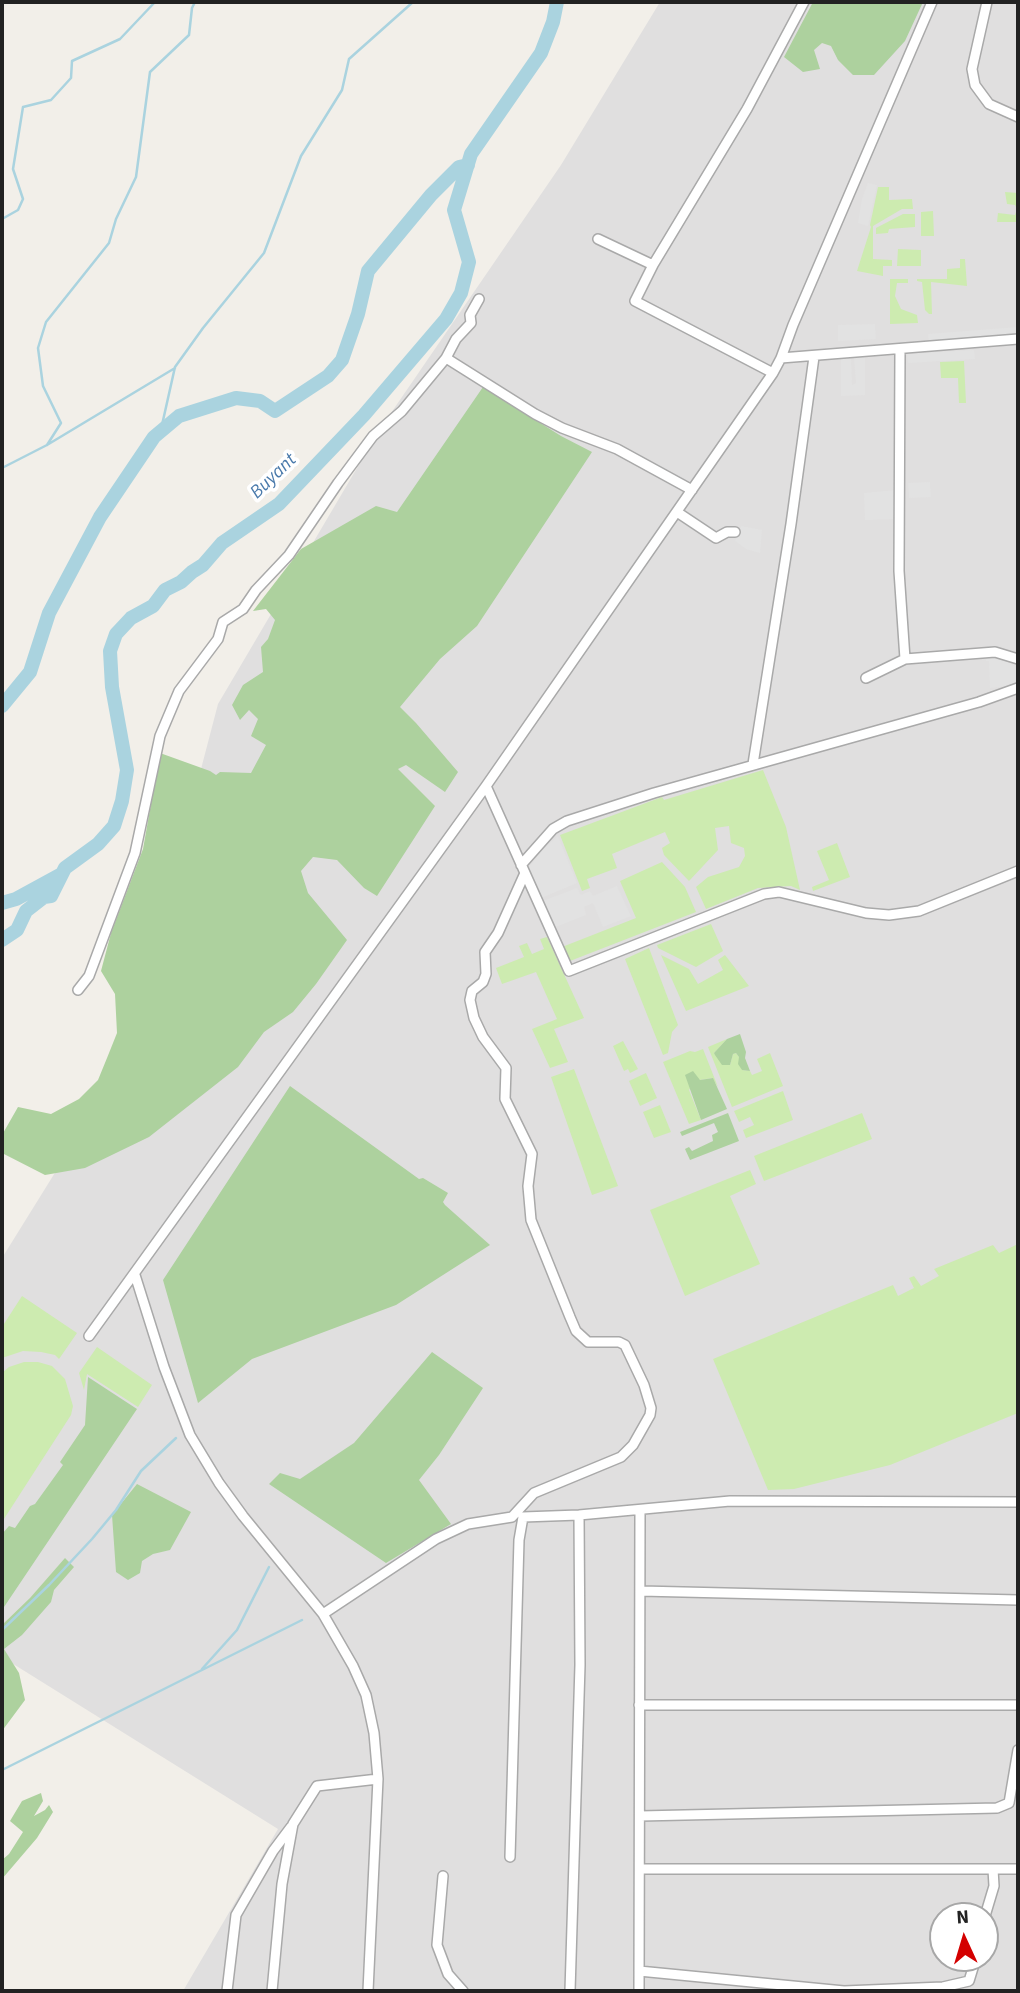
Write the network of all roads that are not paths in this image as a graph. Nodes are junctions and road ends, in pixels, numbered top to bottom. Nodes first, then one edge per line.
1 (804, 2) edge
2 (932, 2) edge
3 (987, 2) edge
4 (1018, 117) edge
5 (598, 239) dead end
6 (653, 265) junction
7 (479, 299) dead end
8 (1018, 339) edge
9 (900, 349) junction
10 (814, 357) junction
11 (446, 358) junction
12 (781, 358) junction
13 (772, 373) junction
14 (692, 490) junction
15 (677, 512) junction
16 (735, 533) dead end
17 (905, 659) junction
18 (1018, 659) edge
19 (866, 678) dead end
20 (1018, 688) edge
21 (753, 764) junction
22 (486, 786) junction
23 (523, 869) junction
24 (1018, 871) edge
25 (78, 990) dead end
26 (135, 1275) junction
27 (89, 1336) dead end
28 (1018, 1502) edge
29 (640, 1510) junction
30 (579, 1515) junction
31 (517, 1517) junction
32 (641, 1591) junction
33 (1018, 1600) edge
34 (323, 1614) junction
35 (639, 1705) junction
36 (1018, 1705) edge
37 (1018, 1749) edge
38 (378, 1779) junction
39 (640, 1816) junction
40 (293, 1824) junction
41 (510, 1857) dead end
42 (640, 1869) junction
43 (993, 1869) junction
44 (1018, 1869) edge
45 (443, 1875) dead end
46 (989, 1902) edge
47 (639, 1971) junction
48 (973, 1972) edge
49 (227, 1991) edge
50 (272, 1991) edge
51 (368, 1991) edge
52 (463, 1991) edge
53 (570, 1991) edge
54 (639, 1991) edge

1 - 6 street
2 - 12 street
3 - 4 street
5 - 6 street
6 - 13 street
7 - 11 street
8 - 9 street
9 - 10 street
9 - 17 street
10 - 12 street
10 - 21 street
11 - 14 street
11 - 25 street
12 - 13 street
13 - 14 street
14 - 15 street
15 - 16 street
15 - 22 street
17 - 18 street
17 - 19 street
20 - 21 street
21 - 23 street
22 - 23 street
22 - 26 street
23 - 24 street
23 - 31 street
26 - 27 street
26 - 34 street
28 - 29 street
29 - 30 street
29 - 32 street
30 - 31 street
30 - 53 street
31 - 34 street
31 - 41 street
32 - 33 street
32 - 35 street
34 - 38 street
35 - 36 street
35 - 39 street
37 - 39 street
38 - 40 street
38 - 51 street
39 - 42 street
40 - 49 street
40 - 50 street
42 - 43 street
42 - 47 street
43 - 44 street
43 - 46 street
45 - 52 street
47 - 48 street
47 - 54 street

